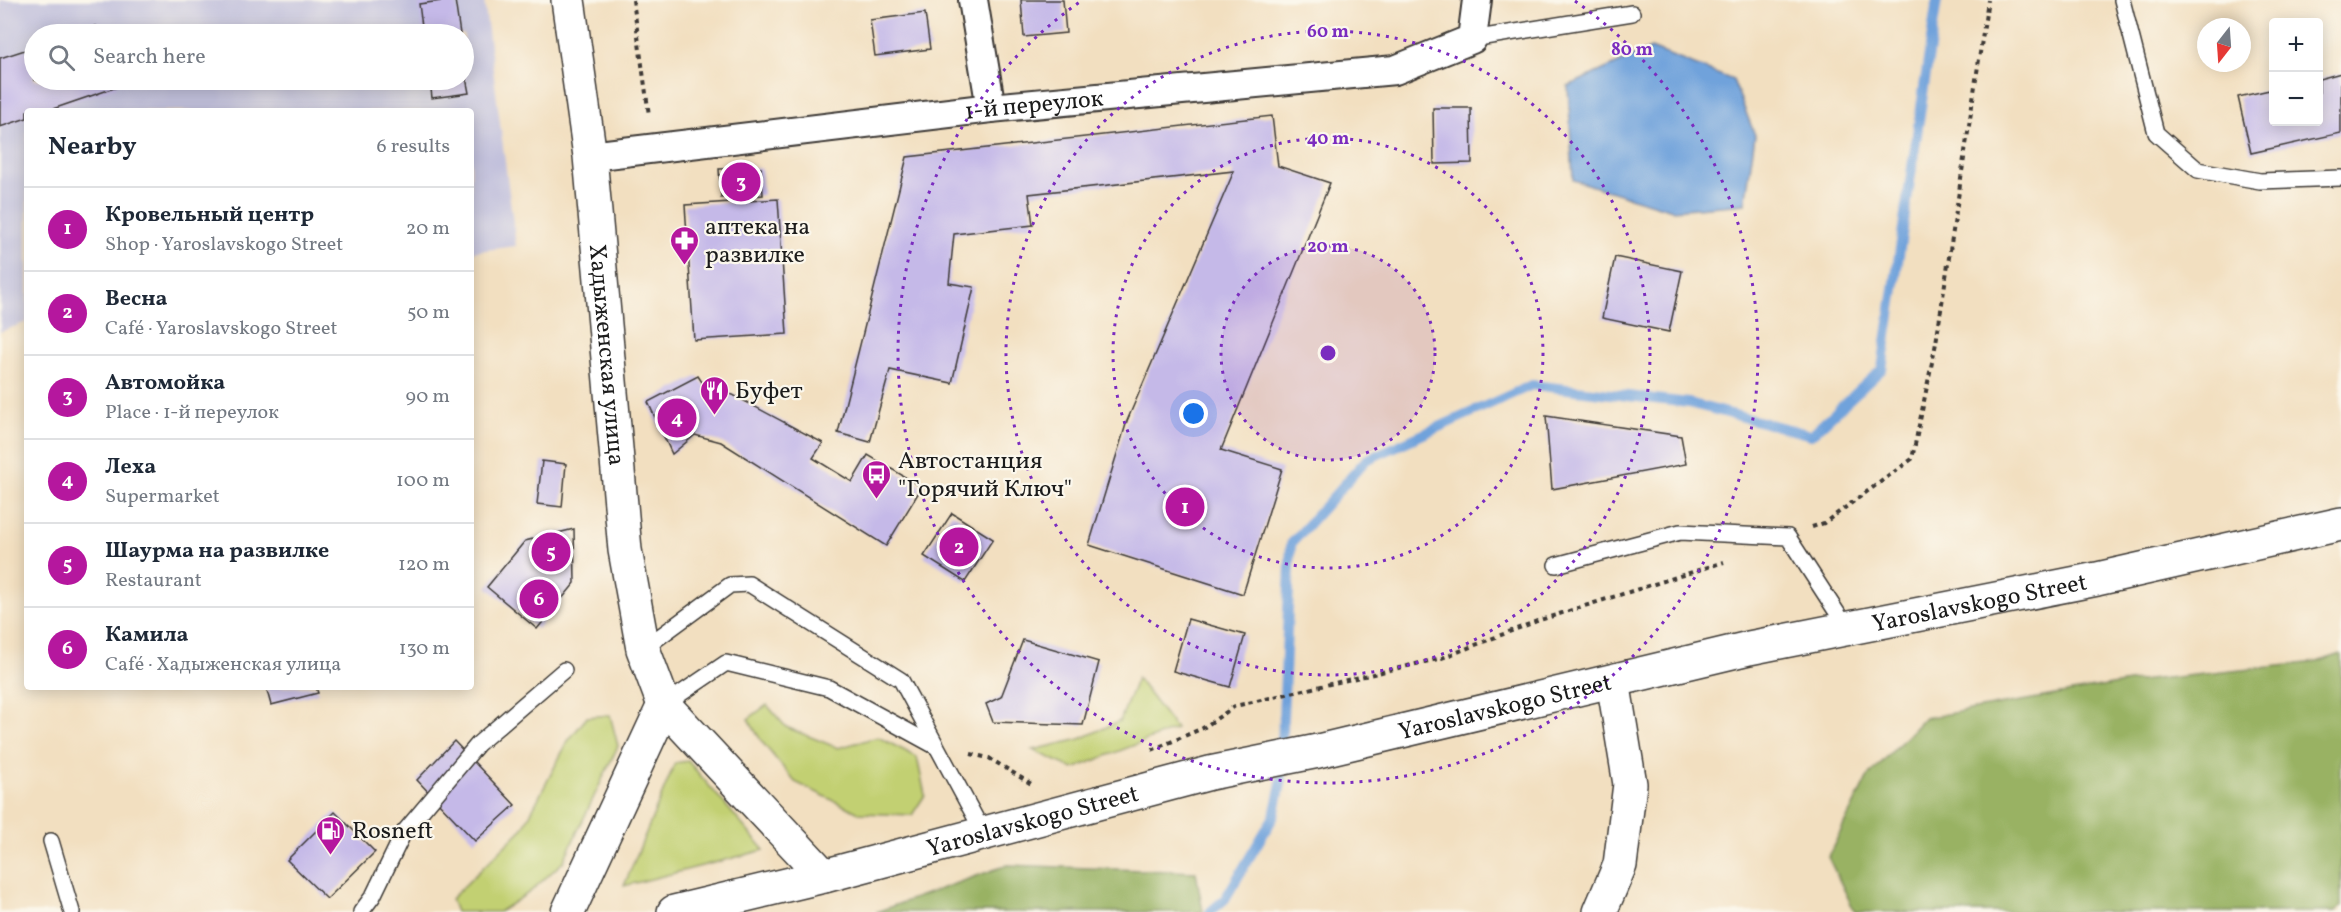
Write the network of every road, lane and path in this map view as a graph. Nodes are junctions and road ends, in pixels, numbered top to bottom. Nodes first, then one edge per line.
1 (568, 0) edge
2 (633, 0) edge
3 (973, 0) edge
4 (1477, 0) edge
5 (1988, 0) edge
6 (2122, 0) edge
7 (1632, 13) dead end
8 (1472, 39) junction
9 (991, 108) junction
10 (650, 122) dead end
11 (590, 156) junction
12 (2341, 178) edge
13 (2341, 524) edge
14 (1788, 537) junction
15 (1730, 560) dead end
16 (1556, 566) dead end
17 (1847, 628) junction
18 (644, 649) junction
19 (564, 670) dead end
20 (1612, 681) junction
21 (664, 705) junction
22 (935, 746) junction
23 (1144, 753) dead end
24 (1042, 790) dead end
25 (983, 832) junction
26 (51, 841) dead end
27 (824, 876) junction
28 (72, 912) edge
29 (361, 912) edge
30 (568, 912) edge
31 (674, 912) edge
32 (1600, 912) edge

1 - 11 main road, Хадыженская улица
2 - 10 path
3 - 9 street
4 - 8 street
5 - 14 path
6 - 12 lane
7 - 8 lane
8 - 9 street, 1-й переулок
9 - 11 street, 1-й переулок
11 - 18 main road, Хадыженская улица
13 - 17 main road, Yaroslavskogo Street
14 - 16 lane
14 - 17 lane
15 - 23 path
17 - 20 main road, Yaroslavskogo Street
18 - 21 main road, Хадыженская улица
18 - 22 lane
19 - 29 lane
20 - 25 main road, Yaroslavskogo Street
20 - 32 main road
21 - 22 lane
21 - 27 main road, Хадыженская улица
21 - 30 main road
22 - 24 path
22 - 25 lane
25 - 27 main road, Yaroslavskogo Street
26 - 28 lane
27 - 31 main road, Yaroslavskogo Street

